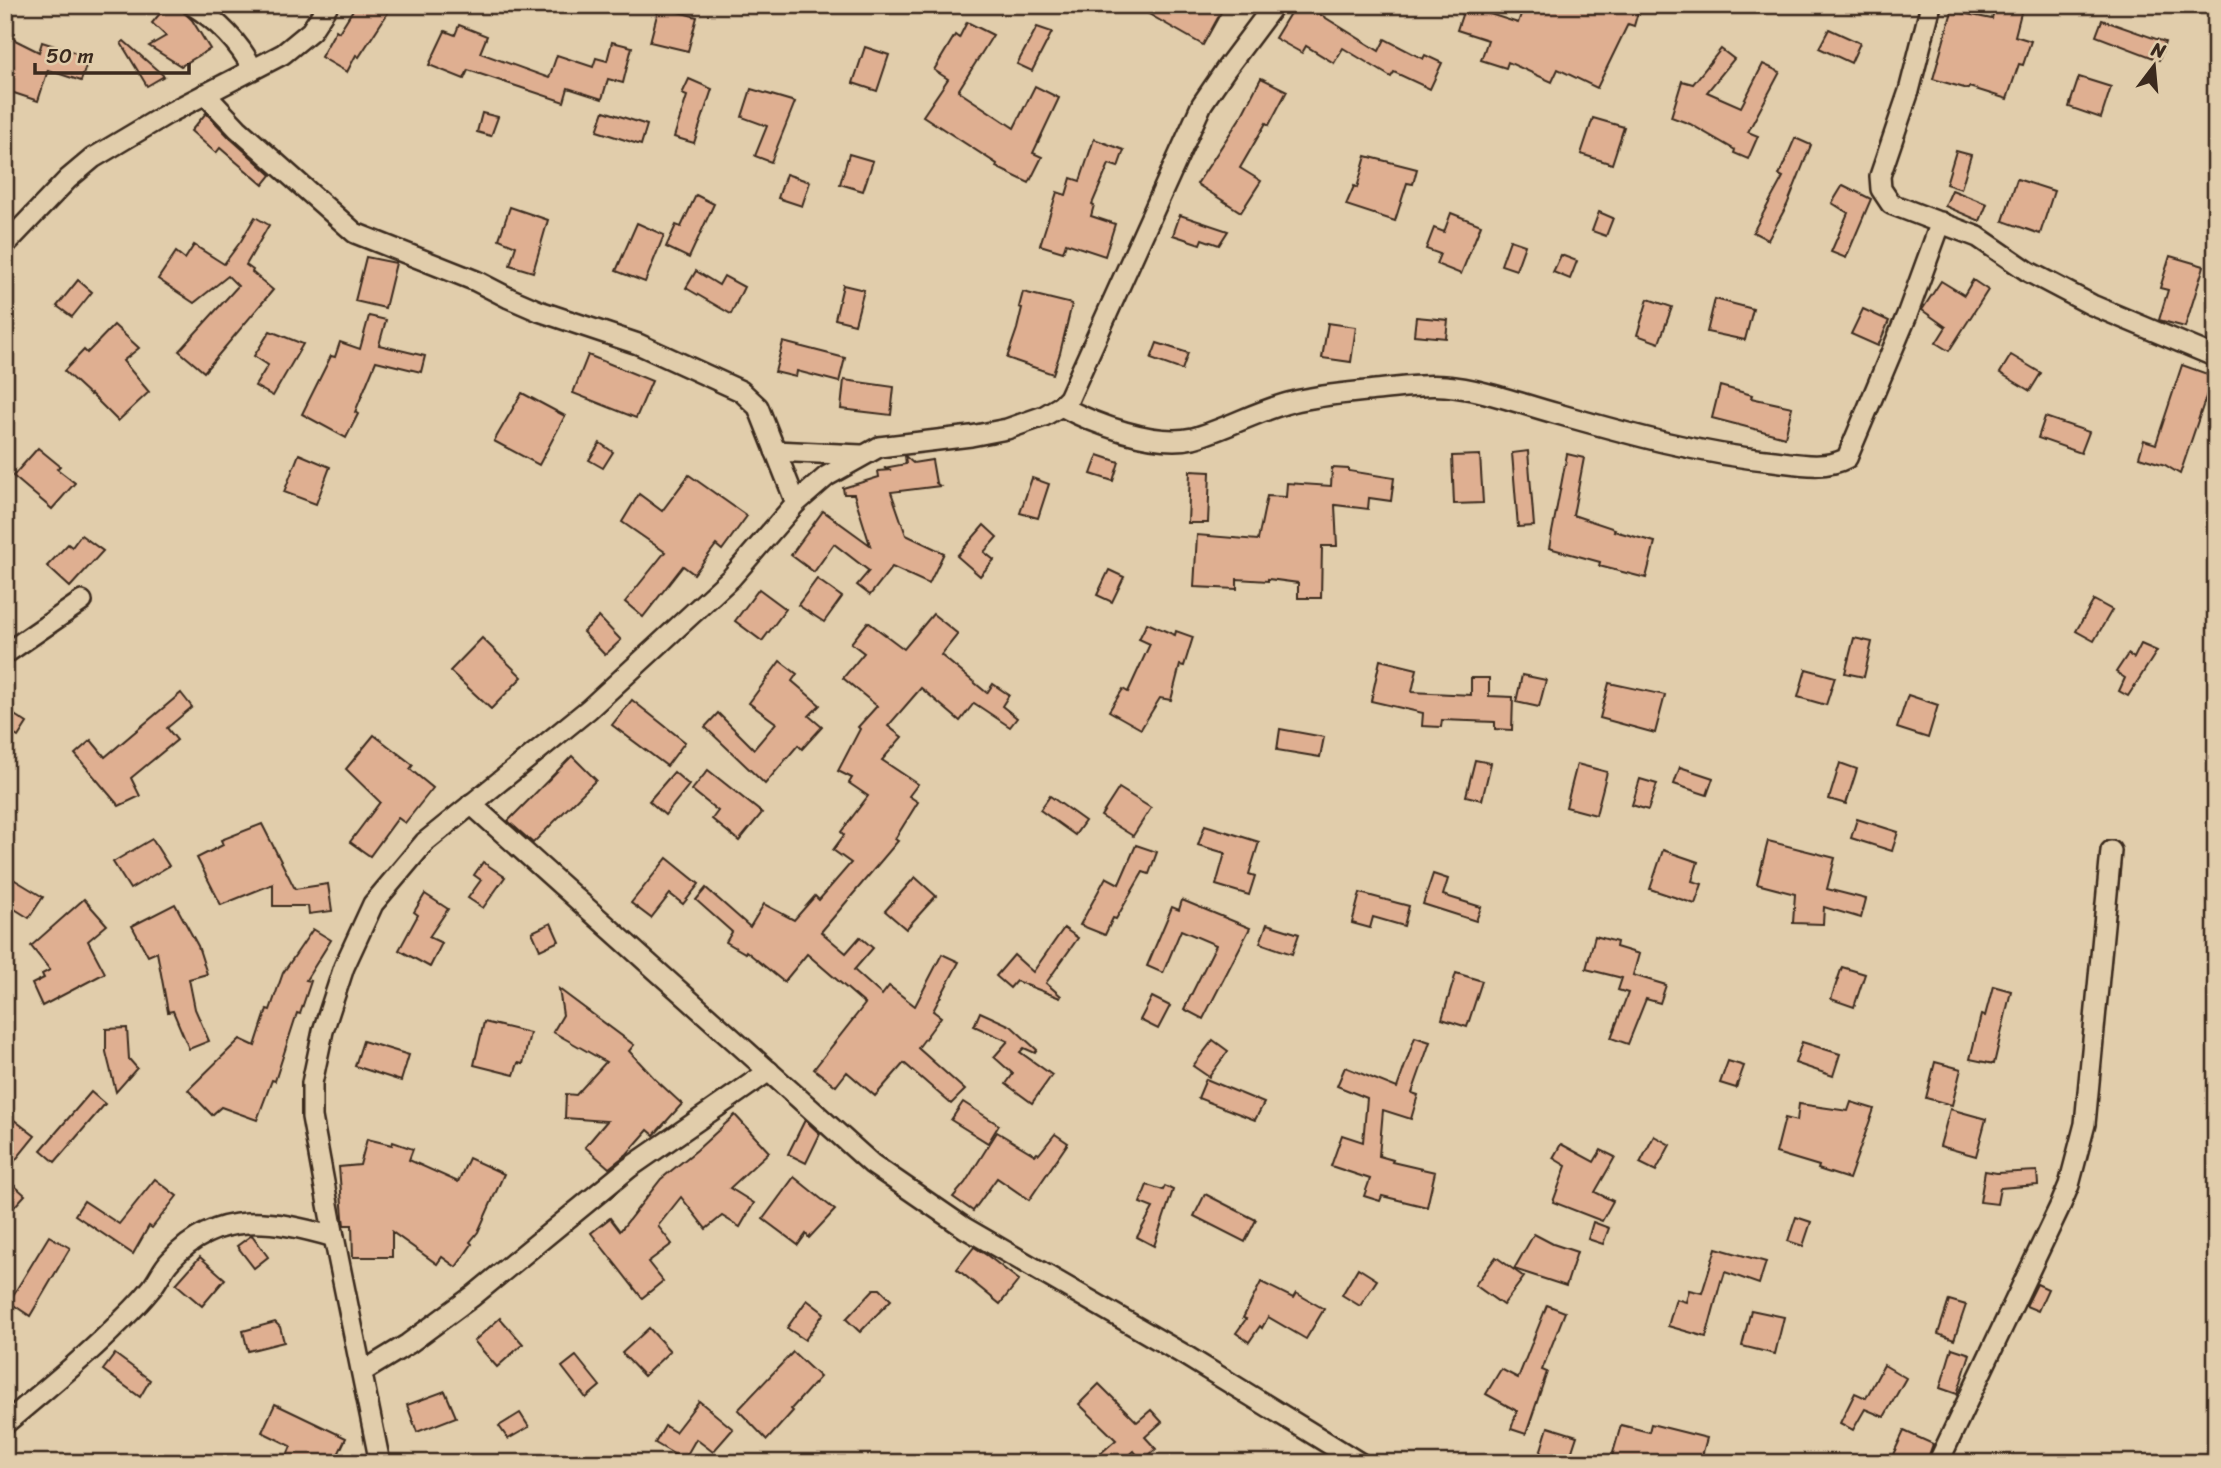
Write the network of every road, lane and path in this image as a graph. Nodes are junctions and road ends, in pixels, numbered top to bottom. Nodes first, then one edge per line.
1 (191, 5) edge
2 (328, 5) edge
3 (1274, 5) edge
4 (1931, 5) edge
5 (253, 69) junction
6 (205, 94) junction
7 (1941, 222) junction
8 (5, 244) edge
9 (2216, 357) edge
10 (1061, 406) junction
11 (775, 451) junction
12 (863, 455) junction
13 (796, 503) junction
14 (82, 601) dead end
15 (5, 654) edge
16 (471, 804) junction
17 (2111, 852) dead end
18 (769, 1071) junction
19 (334, 1237) junction
20 (362, 1372) junction
21 (5, 1424) edge
22 (380, 1463) edge
23 (1360, 1463) edge
24 (1938, 1463) edge

1 - 5 street
2 - 5 street
3 - 10 street
4 - 7 street
5 - 6 street
6 - 8 street
6 - 11 street
7 - 9 street
7 - 10 street
10 - 12 street
11 - 12 street
11 - 13 street
12 - 13 street
13 - 16 street
14 - 15 street
16 - 18 street
16 - 19 street
17 - 24 street
18 - 20 street
18 - 23 street
19 - 20 street
19 - 21 street
20 - 22 street

